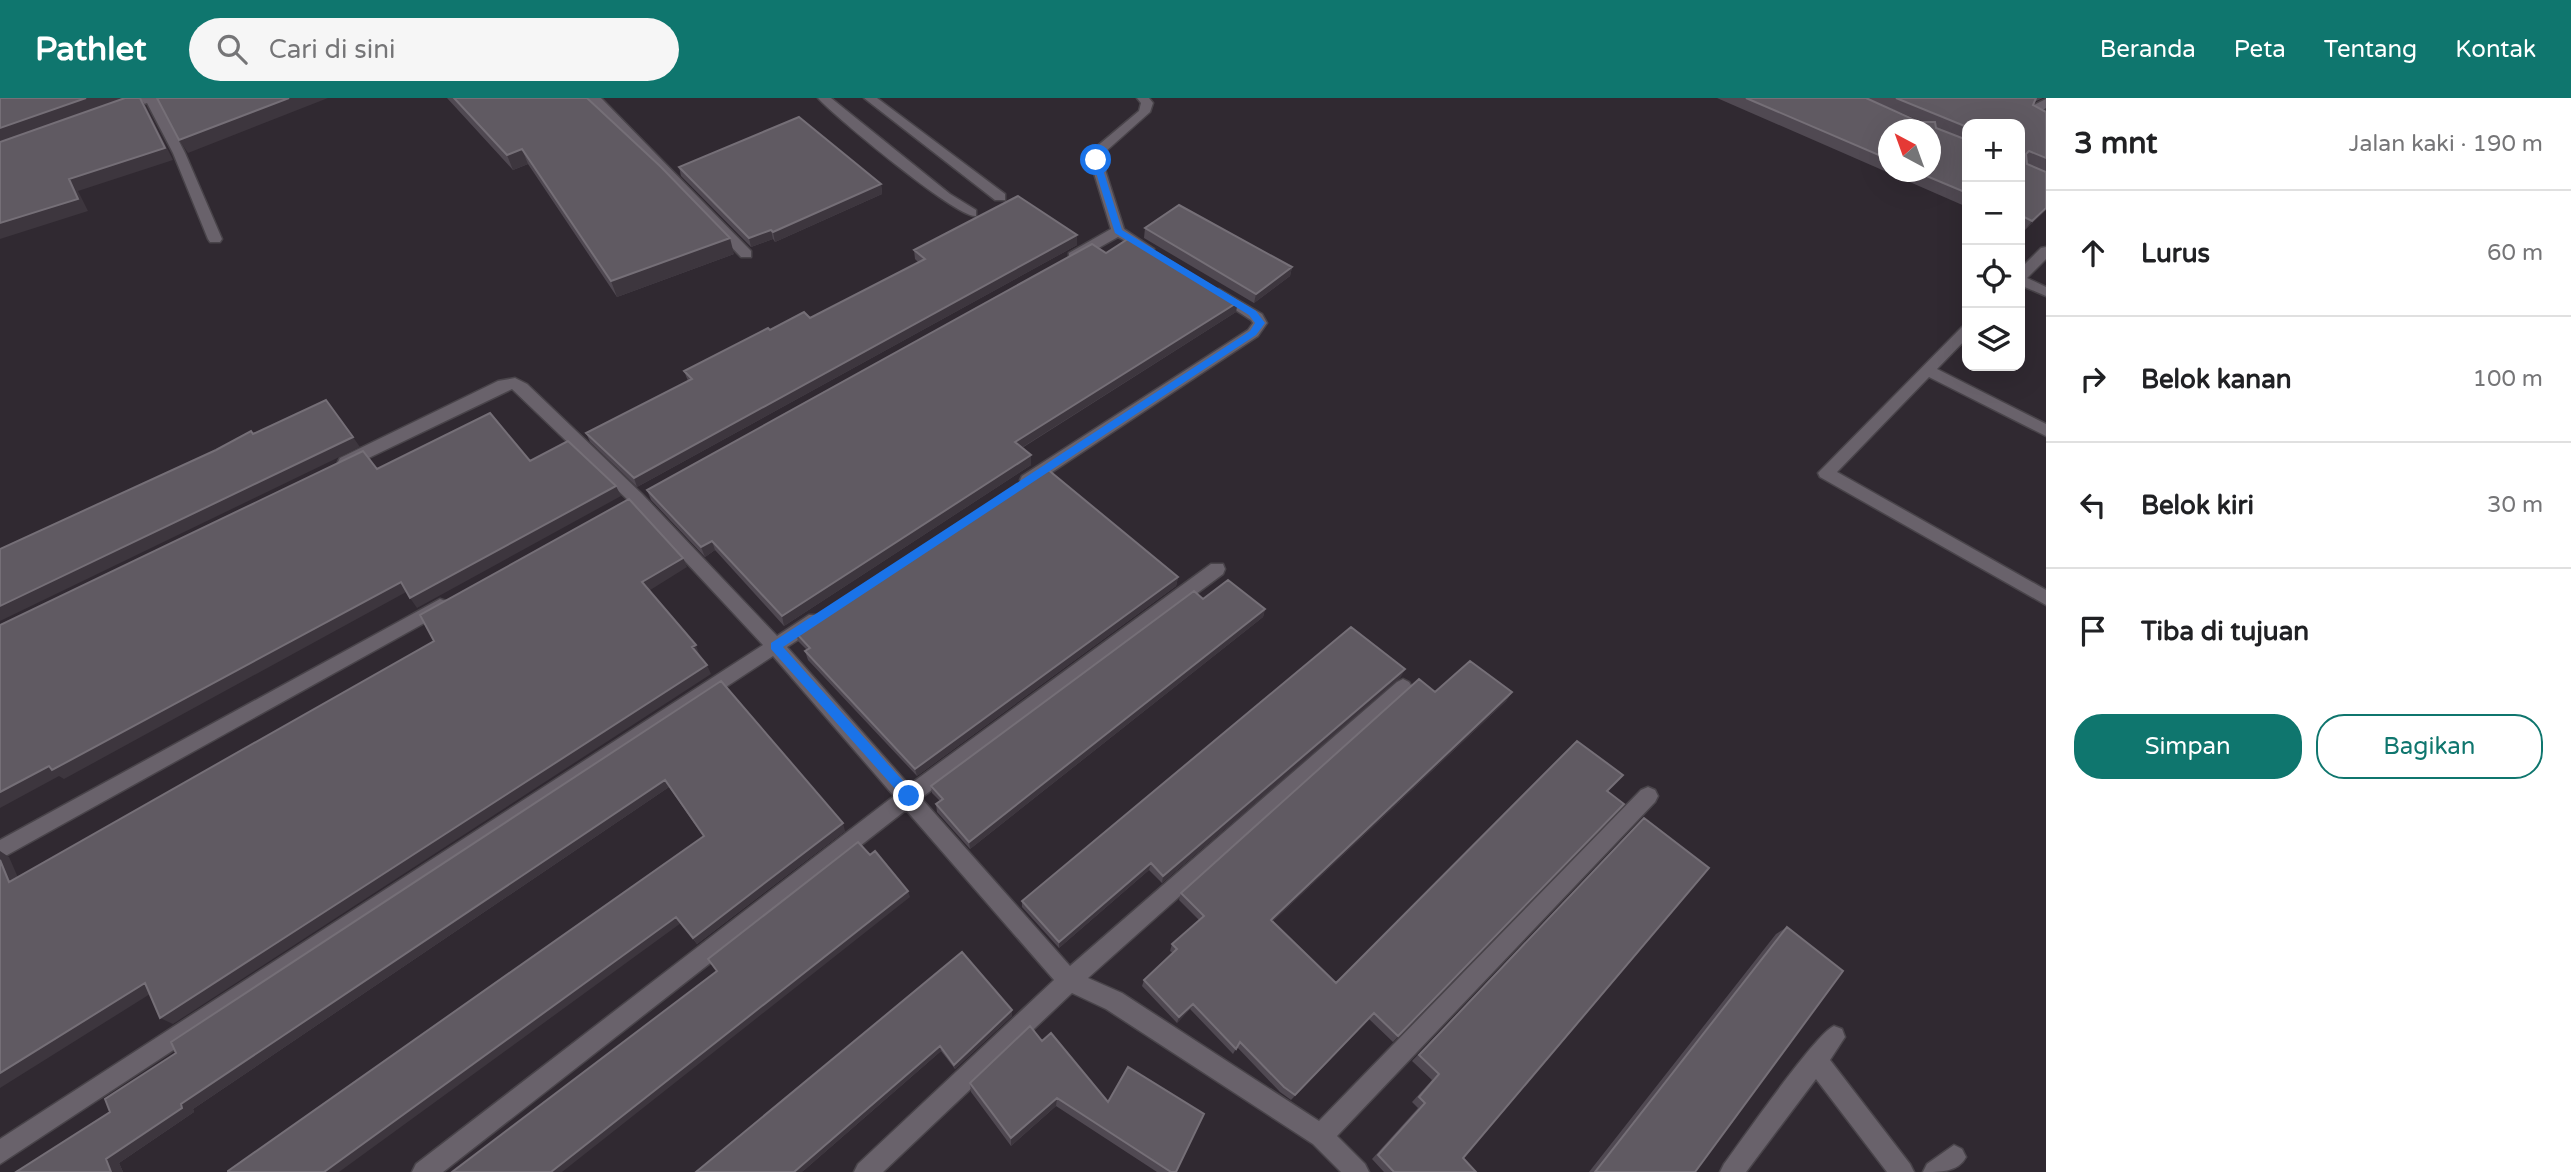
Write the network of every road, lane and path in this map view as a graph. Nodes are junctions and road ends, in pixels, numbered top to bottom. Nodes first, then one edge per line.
1 (150, 98) edge
2 (594, 98) edge
3 (824, 98) edge
4 (870, 98) edge
5 (1150, 100) edge
6 (2046, 103) edge
7 (112, 111) edge
8 (2046, 121) edge
9 (962, 190) junction
10 (1000, 197) dead end
11 (971, 213) dead end
12 (1118, 231) junction
13 (215, 239) dead end
14 (2046, 251) edge
15 (746, 254) dead end
16 (1163, 258) edge
17 (1058, 265) edge
18 (2025, 274) edge
19 (2025, 282) edge
20 (1208, 286) edge
21 (2046, 292) edge
22 (1962, 335) edge
23 (1927, 370) junction
24 (2046, 431) edge
25 (331, 469) edge
26 (1020, 486) edge
27 (1217, 569) dead end
28 (2046, 598) edge
29 (452, 599) edge
30 (833, 608) edge
31 (775, 646) junction
32 (1404, 687) dead end
33 (909, 796) junction
34 (1648, 796) dead end
35 (0, 850) edge
36 (1069, 981) junction
37 (1834, 1037) dead end
38 (1815, 1060) junction
39 (1321, 1136) junction
40 (0, 1152) edge
41 (1954, 1157) dead end
42 (424, 1172) edge
43 (866, 1172) edge
44 (1357, 1172) edge
45 (1732, 1172) edge
46 (1902, 1172) edge
47 (1935, 1172) edge

1 - 7 street
1 - 13 street
2 - 15 street
3 - 9 street
4 - 9 street
5 - 12 street
6 - 8 street
9 - 10 street
9 - 11 street
12 - 16 street
12 - 17 street
14 - 18 street
19 - 21 street
20 - 26 street
22 - 23 street
23 - 24 street
23 - 28 street
25 - 31 street
27 - 33 street
29 - 35 street
30 - 31 street
31 - 33 street
31 - 40 street
32 - 36 street
33 - 36 street
33 - 42 street
34 - 39 street
36 - 39 street
36 - 43 street
37 - 38 street
38 - 45 street
38 - 46 street
39 - 44 street
41 - 47 street

